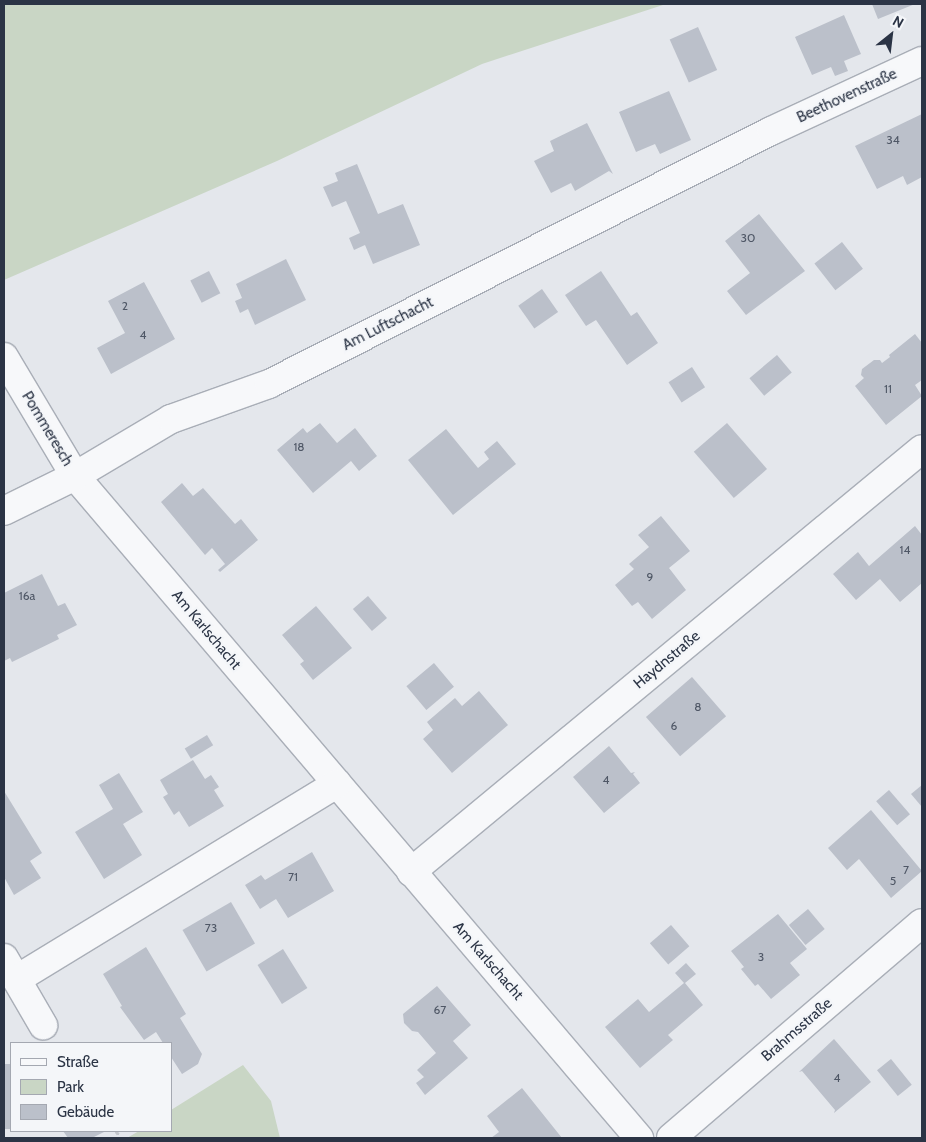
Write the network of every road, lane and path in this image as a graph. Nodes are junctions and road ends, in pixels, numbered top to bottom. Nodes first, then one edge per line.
1 (922, 61) edge
2 (771, 131) joint
3 (4, 357) edge
4 (922, 449) edge
5 (75, 476) junction
6 (4, 511) edge
7 (337, 784) junction
8 (411, 872) junction
9 (922, 923) edge
10 (10, 969) edge
11 (43, 1025) dead end
12 (639, 1138) edge
13 (671, 1138) edge

1 - 2 street, Beethovenstraße
2 - 5 street, Am Luftschacht
3 - 5 street, Pommeresch
4 - 8 street, Haydnstraße
5 - 6 street, Am Luftschacht
5 - 7 street, Am Karlschacht
7 - 8 street, Am Karlschacht
7 - 10 street
8 - 12 street, Am Karlschacht
9 - 13 street, Brahmsstraße
10 - 11 street

